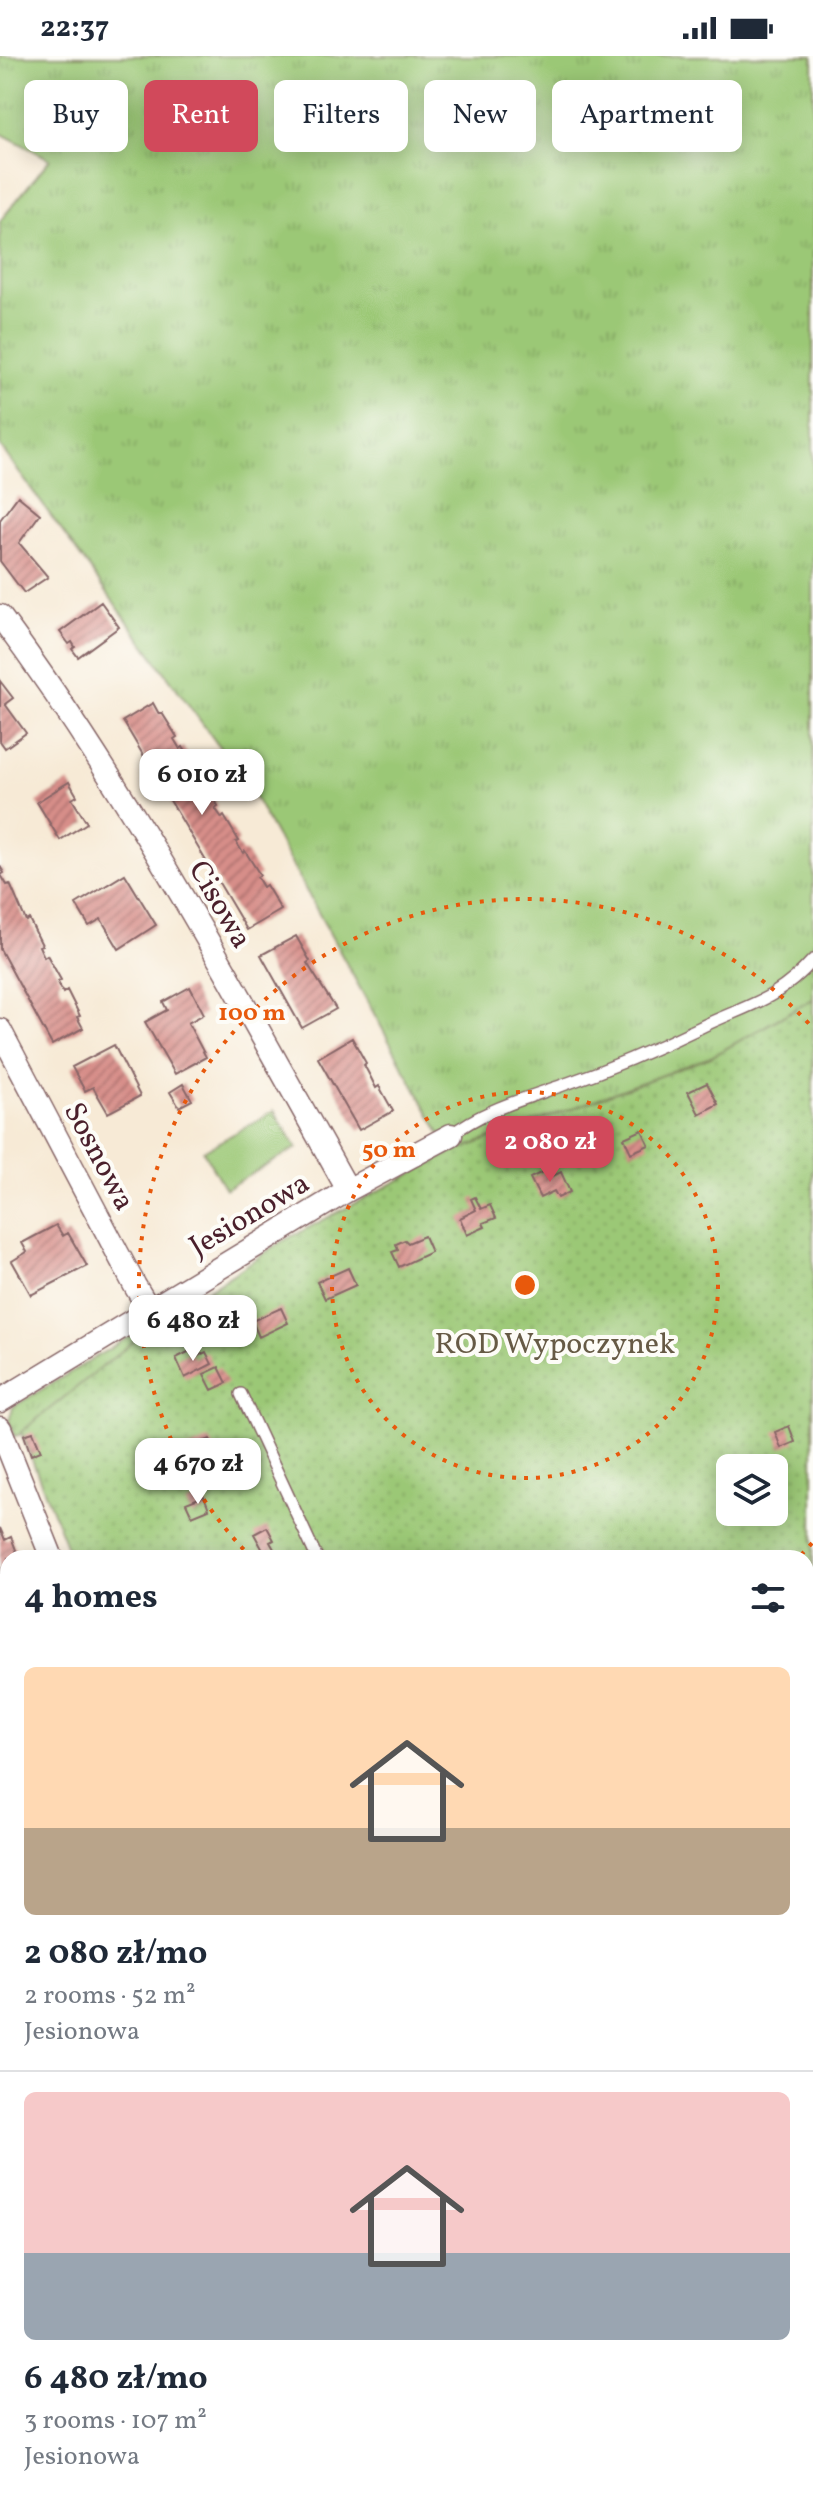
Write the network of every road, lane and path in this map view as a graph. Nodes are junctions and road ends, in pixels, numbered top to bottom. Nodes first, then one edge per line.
1 (0, 616) edge
2 (813, 960) edge
3 (0, 1030) edge
4 (451, 1135) joint
5 (348, 1190) junction
6 (149, 1309) junction
7 (241, 1394) dead end
8 (0, 1401) edge
9 (0, 1428) edge
10 (49, 1550) edge
11 (313, 1550) edge

1 - 5 street, Cisowa
2 - 4 lane
3 - 6 street, Sosnowa
4 - 5 street, Jesionowa
5 - 6 street, Jesionowa
6 - 8 street, Jesionowa
7 - 11 lane
9 - 10 street

